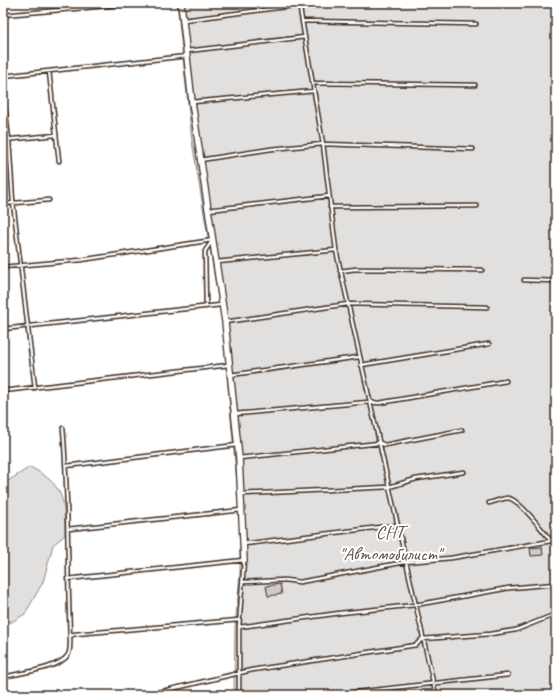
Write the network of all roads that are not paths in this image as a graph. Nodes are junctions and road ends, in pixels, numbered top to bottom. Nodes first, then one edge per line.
1 (141, 3) edge
2 (181, 3) edge
3 (299, 4) edge
4 (3, 15) edge
5 (184, 20) junction
6 (302, 21) junction
7 (476, 24) dead end
8 (305, 37) junction
9 (187, 53) junction
10 (49, 71) junction
11 (3, 76) edge
12 (313, 83) junction
13 (475, 85) dead end
14 (314, 90) junction
15 (3, 91) edge
16 (192, 102) junction
17 (56, 135) junction
18 (3, 140) edge
19 (9, 140) junction
20 (323, 144) junction
21 (473, 149) dead end
22 (200, 160) junction
23 (59, 161) dead end
24 (329, 196) junction
25 (49, 200) dead end
26 (13, 202) junction
27 (3, 204) edge
28 (477, 206) dead end
29 (330, 207) junction
30 (208, 210) junction
31 (212, 240) junction
32 (336, 250) junction
33 (216, 262) junction
34 (21, 265) junction
35 (3, 266) edge
36 (482, 270) dead end
37 (340, 271) junction
38 (524, 280) dead end
39 (556, 281) edge
40 (348, 304) junction
41 (222, 305) junction
42 (206, 306) junction
43 (487, 307) dead end
44 (225, 322) junction
45 (28, 326) junction
46 (3, 329) edge
47 (489, 344) dead end
48 (359, 357) junction
49 (229, 365) junction
50 (361, 365) junction
51 (230, 375) junction
52 (506, 381) dead end
53 (35, 388) junction
54 (3, 391) edge
55 (370, 402) junction
56 (234, 414) junction
57 (63, 428) dead end
58 (462, 430) dead end
59 (380, 443) junction
60 (237, 445) junction
61 (239, 458) junction
62 (66, 466) junction
63 (464, 472) dead end
64 (389, 487) junction
65 (242, 494) junction
66 (489, 503) dead end
67 (242, 510) junction
68 (397, 525) junction
69 (68, 529) junction
70 (551, 541) junction
71 (556, 541) edge
72 (244, 544) junction
73 (244, 560) junction
74 (405, 562) junction
75 (67, 579) junction
76 (244, 582) junction
77 (556, 584) edge
78 (414, 605) junction
79 (556, 614) edge
80 (239, 620) junction
81 (239, 627) junction
82 (70, 636) junction
83 (422, 640) junction
84 (238, 674) junction
85 (508, 675) dead end
86 (3, 677) edge
87 (433, 684) junction
88 (146, 695) edge
89 (238, 695) edge
90 (330, 695) edge
91 (436, 695) edge

1 - 4 lane
2 - 5 street
3 - 5 lane
3 - 6 lane
5 - 9 street
6 - 7 lane
6 - 8 lane
8 - 9 lane
8 - 12 lane
9 - 10 lane
9 - 16 street
10 - 11 lane
10 - 17 lane
12 - 13 lane
12 - 14 lane
14 - 16 lane
14 - 20 lane
15 - 19 lane
16 - 22 street
17 - 19 lane
17 - 23 lane
18 - 19 lane
19 - 26 lane
20 - 21 lane
20 - 22 lane
20 - 24 lane
22 - 30 street
24 - 29 lane
24 - 30 lane
25 - 26 lane
26 - 27 lane
26 - 34 lane
28 - 29 lane
29 - 32 lane
30 - 31 street
31 - 33 street
31 - 34 lane
31 - 42 lane
32 - 33 lane
32 - 37 lane
33 - 41 street
34 - 35 lane
34 - 45 lane
36 - 37 lane
37 - 40 lane
38 - 39 lane
40 - 43 lane
40 - 44 lane
40 - 48 lane
41 - 42 lane
41 - 44 street
42 - 45 lane
44 - 49 street
45 - 46 lane
45 - 53 lane
47 - 50 lane
48 - 50 lane
48 - 51 lane
49 - 51 street
49 - 53 lane
50 - 55 lane
51 - 56 street
52 - 55 lane
53 - 54 lane
55 - 56 lane
55 - 59 lane
56 - 60 street
57 - 62 lane
58 - 59 lane
59 - 61 lane
59 - 64 lane
60 - 61 street
60 - 62 lane
61 - 65 street
62 - 69 lane
63 - 64 lane
64 - 65 lane
64 - 68 lane
65 - 67 street
66 - 70 lane
67 - 69 lane
67 - 72 street
68 - 72 lane
68 - 74 lane
69 - 75 lane
70 - 71 lane
70 - 74 lane
72 - 73 street
73 - 75 lane
73 - 76 lane
74 - 76 lane
74 - 78 lane
75 - 82 lane
76 - 80 lane
77 - 78 lane
78 - 81 lane
78 - 83 lane
79 - 83 lane
80 - 81 lane
80 - 82 lane
81 - 84 lane
82 - 86 lane
83 - 84 lane
83 - 87 lane
84 - 88 lane
84 - 89 lane
85 - 87 lane
87 - 90 lane
87 - 91 lane

